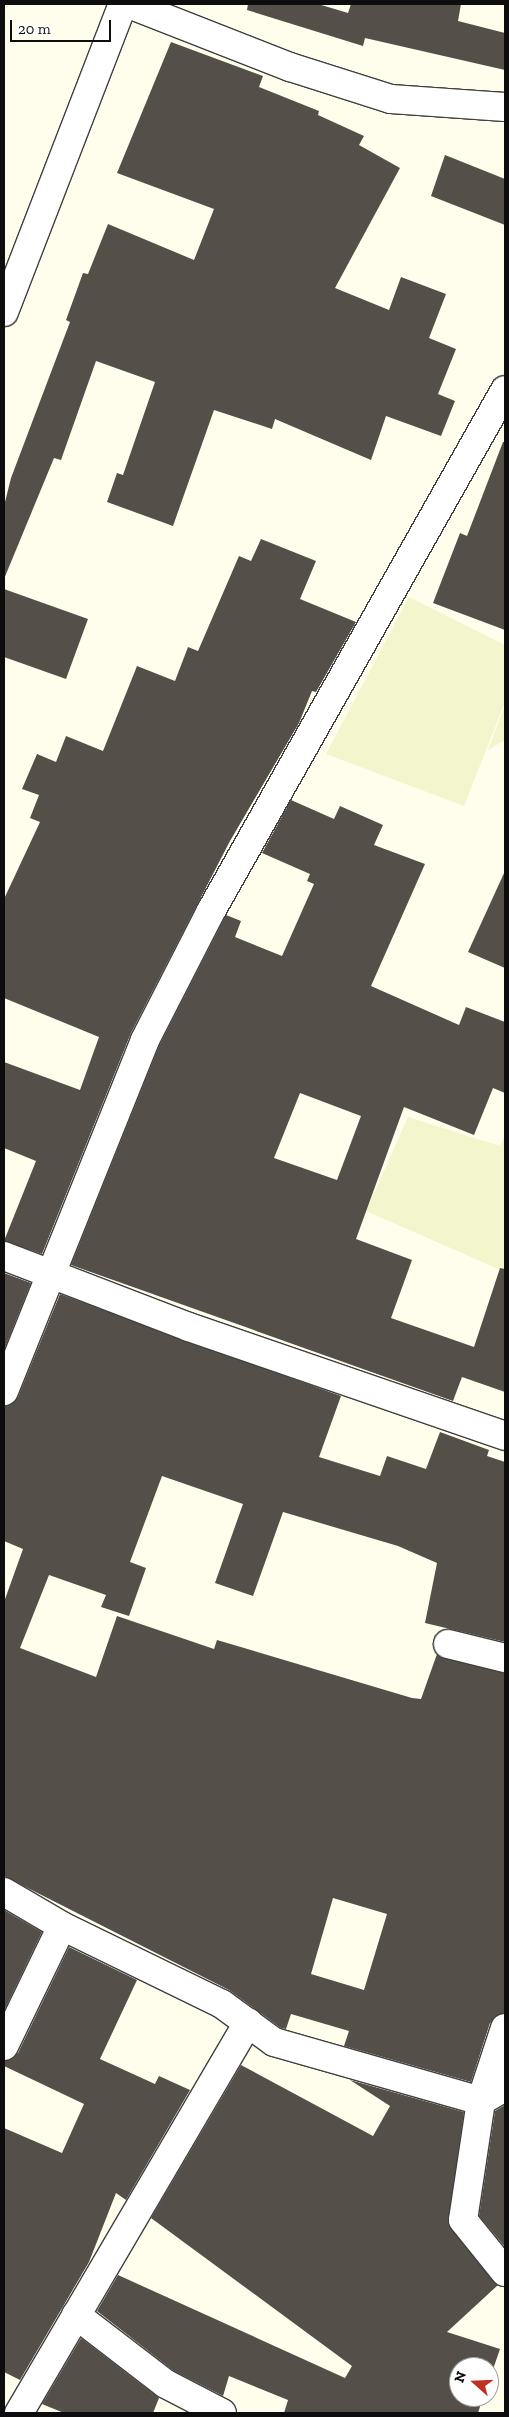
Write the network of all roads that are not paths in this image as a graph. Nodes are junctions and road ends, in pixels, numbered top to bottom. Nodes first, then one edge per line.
1 (123, 4) edge
2 (129, 4) edge
3 (505, 107) edge
4 (4, 312) edge
5 (504, 397) edge
6 (4, 1256) edge
7 (50, 1270) junction
8 (4, 1392) edge
9 (505, 1436) edge
10 (448, 1644) dead end
11 (505, 1658) edge
12 (4, 1892) edge
13 (62, 1926) junction
14 (248, 2022) junction
15 (505, 2028) edge
16 (4, 2046) edge
17 (505, 2086) edge
18 (481, 2102) junction
19 (505, 2272) edge
20 (76, 2315) junction
21 (19, 2413) edge
22 (222, 2413) edge

1 - 4 street
2 - 3 street
5 - 7 street
6 - 7 street
7 - 8 street
7 - 9 street
10 - 11 street
12 - 13 street
13 - 14 street
13 - 16 street
14 - 18 street
14 - 20 street
15 - 18 street
17 - 18 street
18 - 19 street
20 - 21 street
20 - 22 street

